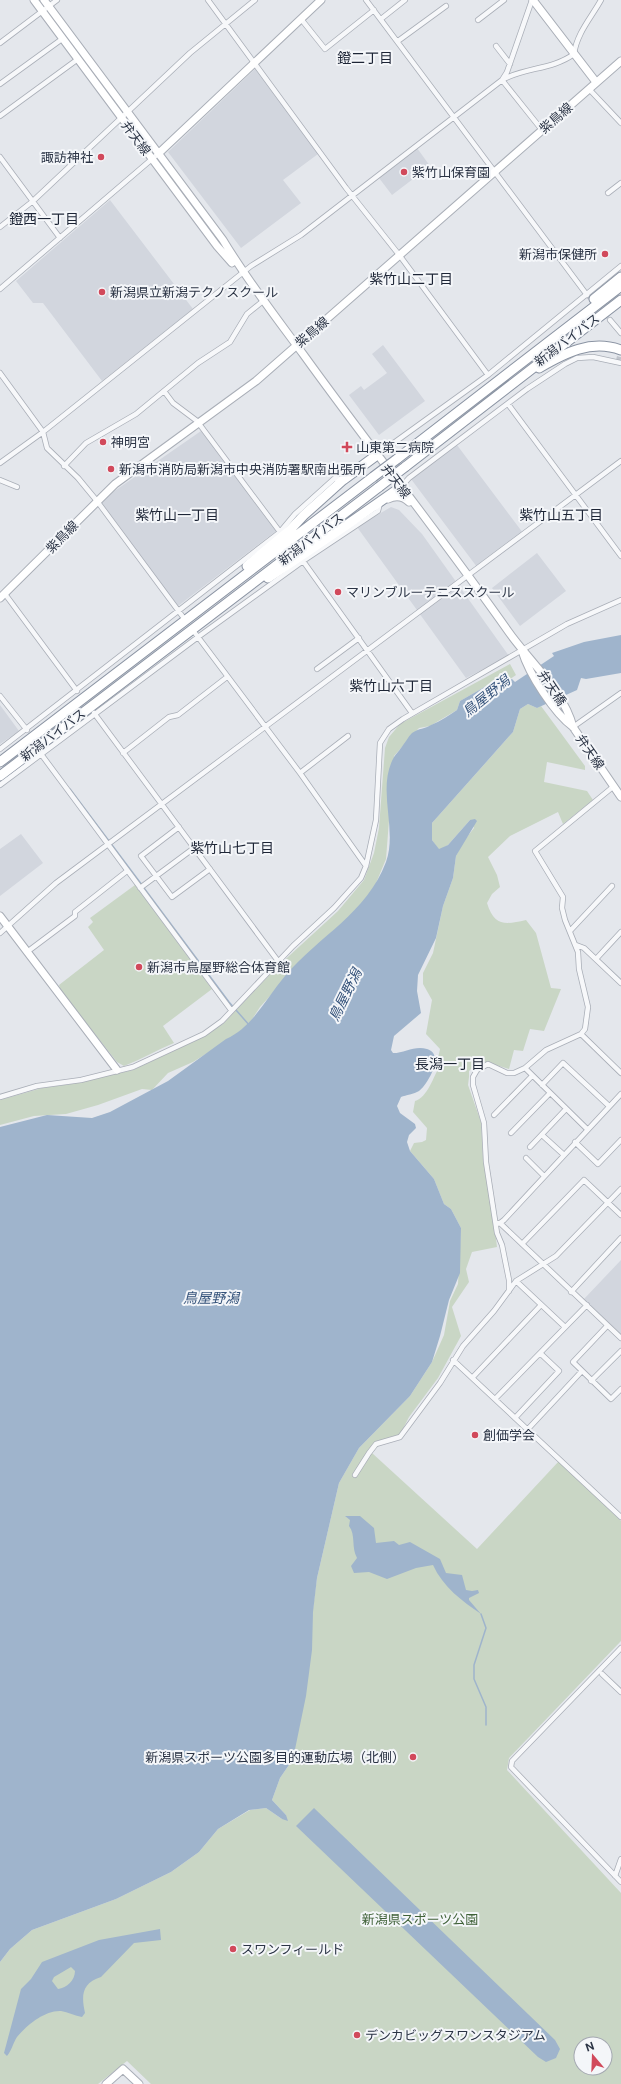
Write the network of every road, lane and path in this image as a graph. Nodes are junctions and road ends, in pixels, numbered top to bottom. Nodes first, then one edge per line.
1 (34, 0) edge
2 (44, 0) edge
3 (56, 0) edge
4 (208, 0) edge
5 (255, 0) edge
6 (321, 0) edge
7 (366, 0) edge
8 (405, 0) edge
9 (504, 0) edge
10 (533, 0) edge
11 (602, 0) edge
12 (49, 6) junction
13 (446, 6) dead end
14 (374, 10) junction
15 (42, 11) junction
16 (301, 19) junction
17 (381, 19) junction
18 (478, 20) dead end
19 (226, 24) junction
20 (62, 39) junction
21 (398, 41) junction
22 (0, 43) edge
23 (496, 46) dead end
24 (574, 54) junction
25 (78, 59) junction
26 (621, 61) edge
27 (253, 64) junction
28 (510, 64) junction
29 (502, 80) junction
30 (596, 82) junction
31 (0, 84) edge
32 (589, 89) junction
33 (128, 111) junction
34 (0, 116) edge
35 (454, 117) junction
36 (121, 118) junction
37 (621, 123) edge
38 (542, 130) junction
39 (159, 153) junction
40 (0, 157) edge
41 (152, 159) junction
42 (495, 171) junction
43 (621, 183) edge
44 (608, 193) dead end
45 (351, 195) junction
46 (33, 201) junction
47 (0, 227) edge
48 (60, 238) junction
49 (400, 256) junction
50 (621, 266) edge
51 (242, 273) junction
52 (621, 277) edge
53 (621, 286) edge
54 (0, 289) edge
55 (587, 295) junction
56 (621, 300) edge
57 (263, 301) junction
58 (610, 320) tunnel mouth
59 (621, 333) edge
60 (296, 345) junction
61 (621, 350) edge
62 (534, 354) junction
63 (621, 363) edge
64 (0, 374) edge
65 (488, 374) junction
66 (505, 388) junction
67 (164, 390) junction
68 (508, 404) junction
69 (199, 424) junction
70 (43, 432) junction
71 (376, 455) junction
72 (621, 461) edge
73 (0, 463) edge
74 (64, 466) junction
75 (0, 480) edge
76 (343, 480) junction
77 (17, 487) dead end
78 (400, 487) junction
79 (576, 495) junction
80 (97, 501) junction
81 (380, 502) junction
82 (420, 512) junction
83 (280, 532) junction
84 (621, 556) edge
85 (303, 561) junction
86 (469, 576) junction
87 (2, 596) edge
88 (216, 597) junction
89 (621, 600) edge
90 (222, 606) junction
91 (179, 612) junction
92 (183, 617) dead end
93 (197, 635) junction
94 (359, 638) junction
95 (368, 650) junction
96 (522, 650) junction
97 (317, 669) dead end
98 (228, 677) junction
99 (77, 691) junction
100 (621, 693) edge
101 (0, 696) edge
102 (94, 713) junction
103 (412, 713) junction
104 (266, 727) junction
105 (573, 727) junction
106 (27, 730) junction
107 (348, 736) dead end
108 (0, 749) edge
109 (123, 752) junction
110 (41, 754) junction
111 (0, 762) edge
112 (300, 773) junction
113 (0, 776) edge
114 (0, 785) edge
115 (614, 786) junction
116 (621, 797) edge
117 (162, 804) junction
118 (179, 827) junction
119 (108, 845) junction
120 (194, 848) junction
121 (366, 866) junction
122 (210, 869) junction
123 (128, 871) junction
124 (157, 876) junction
125 (612, 886) dead end
126 (140, 888) junction
127 (0, 916) edge
128 (8, 926) junction
129 (570, 931) junction
130 (621, 932) edge
131 (0, 933) edge
132 (576, 944) junction
133 (27, 952) junction
134 (596, 959) junction
135 (278, 962) junction
136 (621, 983) edge
137 (232, 1008) junction
138 (581, 1034) junction
139 (525, 1068) junction
140 (117, 1070) junction
141 (621, 1073) edge
142 (532, 1076) junction
143 (542, 1085) junction
144 (550, 1093) junction
145 (621, 1094) edge
146 (0, 1097) edge
147 (609, 1106) junction
148 (566, 1109) junction
149 (494, 1115) dead end
150 (587, 1130) junction
151 (512, 1133) dead end
152 (542, 1135) junction
153 (621, 1140) edge
154 (576, 1142) junction
155 (530, 1147) dead end
156 (564, 1155) junction
157 (526, 1158) dead end
158 (544, 1176) junction
159 (621, 1189) edge
160 (608, 1202) junction
161 (621, 1215) edge
162 (498, 1224) junction
163 (621, 1238) edge
164 (522, 1244) junction
165 (544, 1265) junction
166 (516, 1281) junction
167 (509, 1291) junction
168 (571, 1292) junction
169 (541, 1305) junction
170 (587, 1305) junction
171 (607, 1326) junction
172 (565, 1327) junction
173 (621, 1338) edge
174 (621, 1351) edge
175 (540, 1353) junction
176 (453, 1360) junction
177 (581, 1372) junction
178 (473, 1377) junction
179 (591, 1381) junction
180 (621, 1389) edge
181 (495, 1399) junction
182 (515, 1418) junction
183 (528, 1429) junction
184 (355, 1475) dead end
185 (621, 1517) edge
186 (621, 1648) edge
187 (602, 1674) dead end
188 (621, 1692) edge
189 (621, 1859) edge
190 (615, 1876) junction
191 (621, 1882) edge
192 (106, 2084) edge
193 (138, 2084) edge

1 - 15 street, 弁天線
2 - 12 street, 弁天線
3 - 12 street
4 - 19 street
5 - 19 street
6 - 16 street
7 - 14 street
8 - 17 street
9 - 18 street
10 - 24 street
10 - 28 street
11 - 24 street
12 - 15 street
12 - 33 street, 弁天線
13 - 21 street
14 - 16 street
14 - 17 street
15 - 20 street, 弁天線
15 - 22 street
16 - 27 street
17 - 21 street
19 - 27 street
19 - 33 street
20 - 25 street, 弁天線
20 - 31 street
21 - 35 street
23 - 28 street
24 - 29 street
24 - 30 street
25 - 34 street
25 - 36 street, 弁天線
26 - 30 street, 紫鳥線
27 - 39 street
27 - 45 street
28 - 29 street
29 - 35 street
29 - 38 street
30 - 32 street, 紫鳥線
32 - 37 street
32 - 38 street, 紫鳥線
33 - 36 street
33 - 39 street, 弁天線
35 - 42 street
35 - 45 street
36 - 41 street, 弁天線
36 - 46 street
38 - 42 street, 紫鳥線
39 - 41 street
39 - 51 street, 弁天線
40 - 46 street
41 - 48 street
41 - 51 street, 弁天線
42 - 49 street, 紫鳥線
42 - 55 street
43 - 44 street
45 - 49 street
45 - 51 street
46 - 47 street
46 - 48 street
48 - 54 street
49 - 60 street, 紫鳥線
49 - 65 street
50 - 55 street
51 - 57 street, 弁天線
51 - 70 street
52 - 62 highway
53 - 62 highway, 新潟バイパス
55 - 65 street
56 - 66 highway, 新潟バイパス
57 - 60 street, 弁天線
57 - 67 street
58 - 59 street
60 - 69 street, 紫鳥線
60 - 71 street, 弁天線
61 - 66 highway
62 - 88 highway, 新潟バイパス, bridge
63 - 68 street
64 - 70 street
65 - 71 street
66 - 90 highway, 新潟バイパス, bridge
67 - 69 street
67 - 74 street
68 - 78 street
68 - 79 street
69 - 80 street, 紫鳥線
69 - 83 street
70 - 73 street
70 - 74 street
71 - 76 highway
71 - 78 street, 弁天線
72 - 79 street
74 - 80 street
75 - 77 street
76 - 83 street
76 - 88 highway
78 - 81 highway
78 - 82 street, 弁天線
79 - 84 street
79 - 86 street
80 - 87 street, 紫鳥線
80 - 91 street
81 - 82 street
81 - 85 street
81 - 90 highway
82 - 86 street, 弁天線
83 - 91 street
85 - 93 street
85 - 94 street
86 - 95 street
86 - 96 street, 弁天線
87 - 99 street
88 - 111 highway, 新潟バイパス
89 - 96 street
90 - 113 highway, 新潟バイパス
91 - 92 street
91 - 99 street
93 - 98 street
93 - 102 street
94 - 95 street
94 - 97 street
95 - 103 street
95 - 104 street
96 - 103 street
96 - 105 street, 弁天橋
96 - 105 street, 弁天橋
98 - 104 street
98 - 109 street
99 - 106 street
100 - 105 street
101 - 106 street
102 - 109 street
102 - 110 street
103 - 121 street
104 - 112 street
104 - 117 street
105 - 115 street, 弁天線
106 - 108 street
107 - 112 street
109 - 117 street
110 - 114 street
110 - 119 street
112 - 121 street
115 - 116 street, 弁天線
115 - 129 street
117 - 118 street
117 - 119 street
118 - 120 street
118 - 124 street
119 - 123 street
119 - 128 street
120 - 122 street
120 - 124 street
121 - 135 street
122 - 124 street
122 - 135 street
123 - 126 street
123 - 133 street
124 - 126 street
125 - 129 street
126 - 137 street
127 - 128 street
128 - 131 street
128 - 133 street
129 - 132 street
130 - 134 street
132 - 134 street
132 - 138 street
133 - 140 street
134 - 136 street
135 - 137 street
137 - 140 street
138 - 139 street
138 - 141 street
139 - 142 street
139 - 162 street
140 - 146 street
142 - 143 street
142 - 149 street
143 - 144 street
143 - 147 street
144 - 148 street
144 - 151 street
145 - 147 street
147 - 150 street
148 - 150 street
148 - 152 street
150 - 154 street
152 - 155 street
152 - 156 street
153 - 154 street
154 - 156 street
156 - 158 street
157 - 158 street
158 - 162 street
159 - 160 street
160 - 161 street
160 - 164 street
160 - 165 street
162 - 164 street
162 - 167 street
163 - 168 street
164 - 165 street
165 - 166 street
165 - 168 street
166 - 167 street
166 - 169 street
167 - 176 street
168 - 170 street
169 - 172 street
169 - 178 street
170 - 171 street
170 - 172 street
171 - 173 street
171 - 177 street
172 - 175 street
174 - 179 street
175 - 181 street
175 - 182 street
176 - 178 street
176 - 184 street
177 - 179 street
177 - 183 street
178 - 181 street
179 - 180 street
181 - 182 street
182 - 183 street
183 - 185 street
186 - 190 street
187 - 188 street
189 - 190 street
190 - 191 street
192 - 193 street

